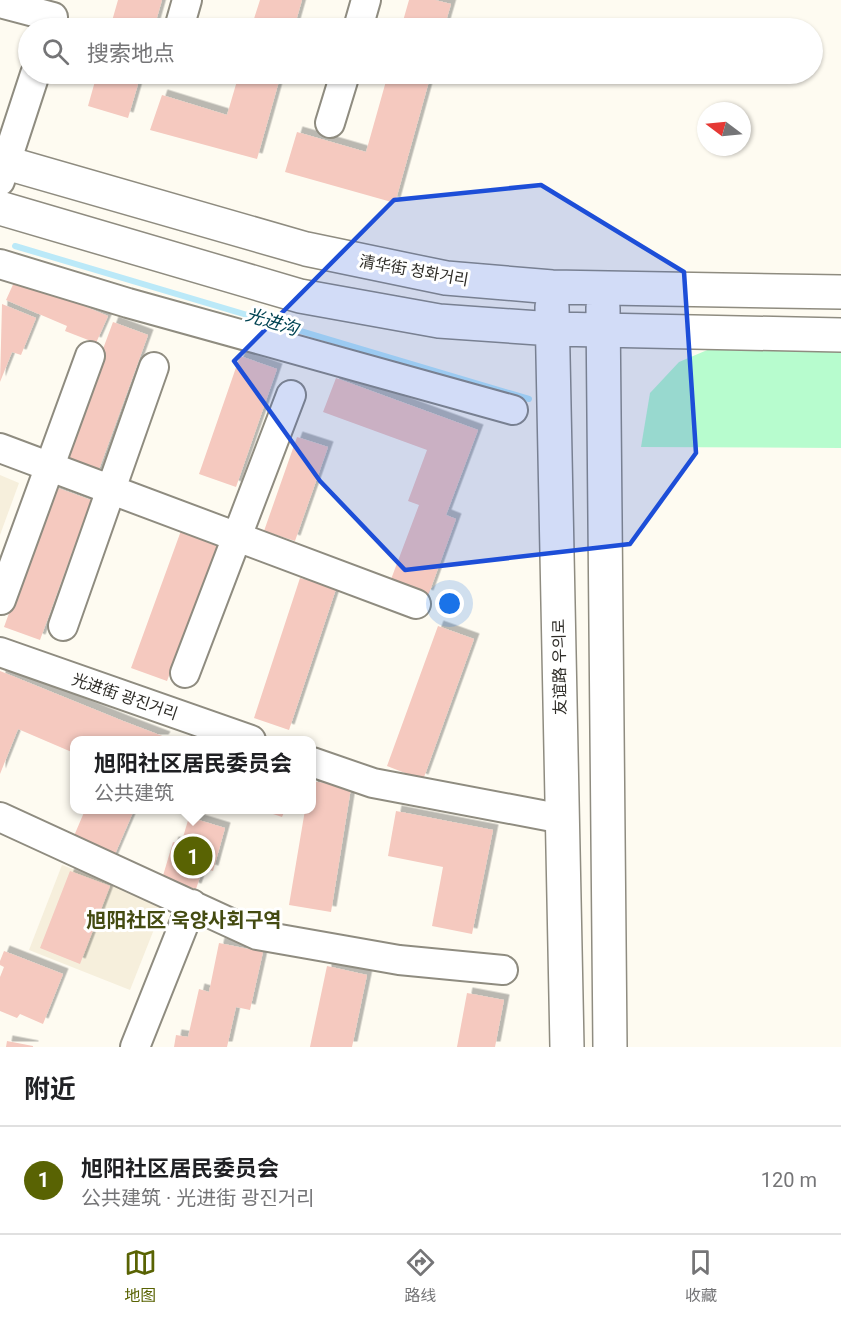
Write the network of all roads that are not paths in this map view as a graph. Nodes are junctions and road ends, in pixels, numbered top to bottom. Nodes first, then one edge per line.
1 (187, 0) edge
2 (366, 0) edge
3 (0, 3) edge
4 (54, 15) edge
5 (182, 18) edge
6 (361, 18) edge
7 (31, 84) edge
8 (342, 84) edge
9 (330, 123) dead end
10 (2, 168) edge
11 (0, 208) edge
12 (0, 264) edge
13 (552, 287) junction
14 (602, 288) junction
15 (841, 292) edge
16 (553, 329) junction
17 (604, 330) junction
18 (841, 335) edge
19 (90, 356) dead end
20 (154, 367) dead end
21 (291, 395) dead end
22 (513, 410) dead end
23 (0, 448) edge
24 (50, 466) junction
25 (111, 489) junction
26 (237, 537) junction
27 (2, 600) dead end
28 (416, 604) dead end
29 (63, 626) dead end
30 (0, 652) edge
31 (185, 674) dead end
32 (237, 736) edge
33 (316, 763) edge
34 (0, 818) edge
35 (563, 819) junction
36 (192, 904) junction
37 (503, 970) dead end
38 (135, 1047) edge
39 (567, 1047) edge
40 (610, 1047) edge

1 - 5 street
2 - 6 street
3 - 4 street
7 - 10 street
8 - 9 street
10 - 13 main road, 清华街 청화거리
11 - 16 main road
12 - 22 street
13 - 14 main road, 清华街 청화거리
13 - 16 main road, 友谊路 우의로
14 - 15 main road, 清华街 청화거리
14 - 17 main road
16 - 17 main road
16 - 35 main road, 友谊路 우의로
17 - 18 main road
17 - 40 main road
19 - 24 street
20 - 25 street
21 - 26 street
23 - 24 street
24 - 25 street
24 - 27 street
25 - 26 street
25 - 29 street
26 - 28 street
26 - 31 street
30 - 32 street, 光进街 광진거리
33 - 35 street
34 - 36 street
35 - 39 main road, 友谊路 우의로
36 - 37 street
36 - 38 street

